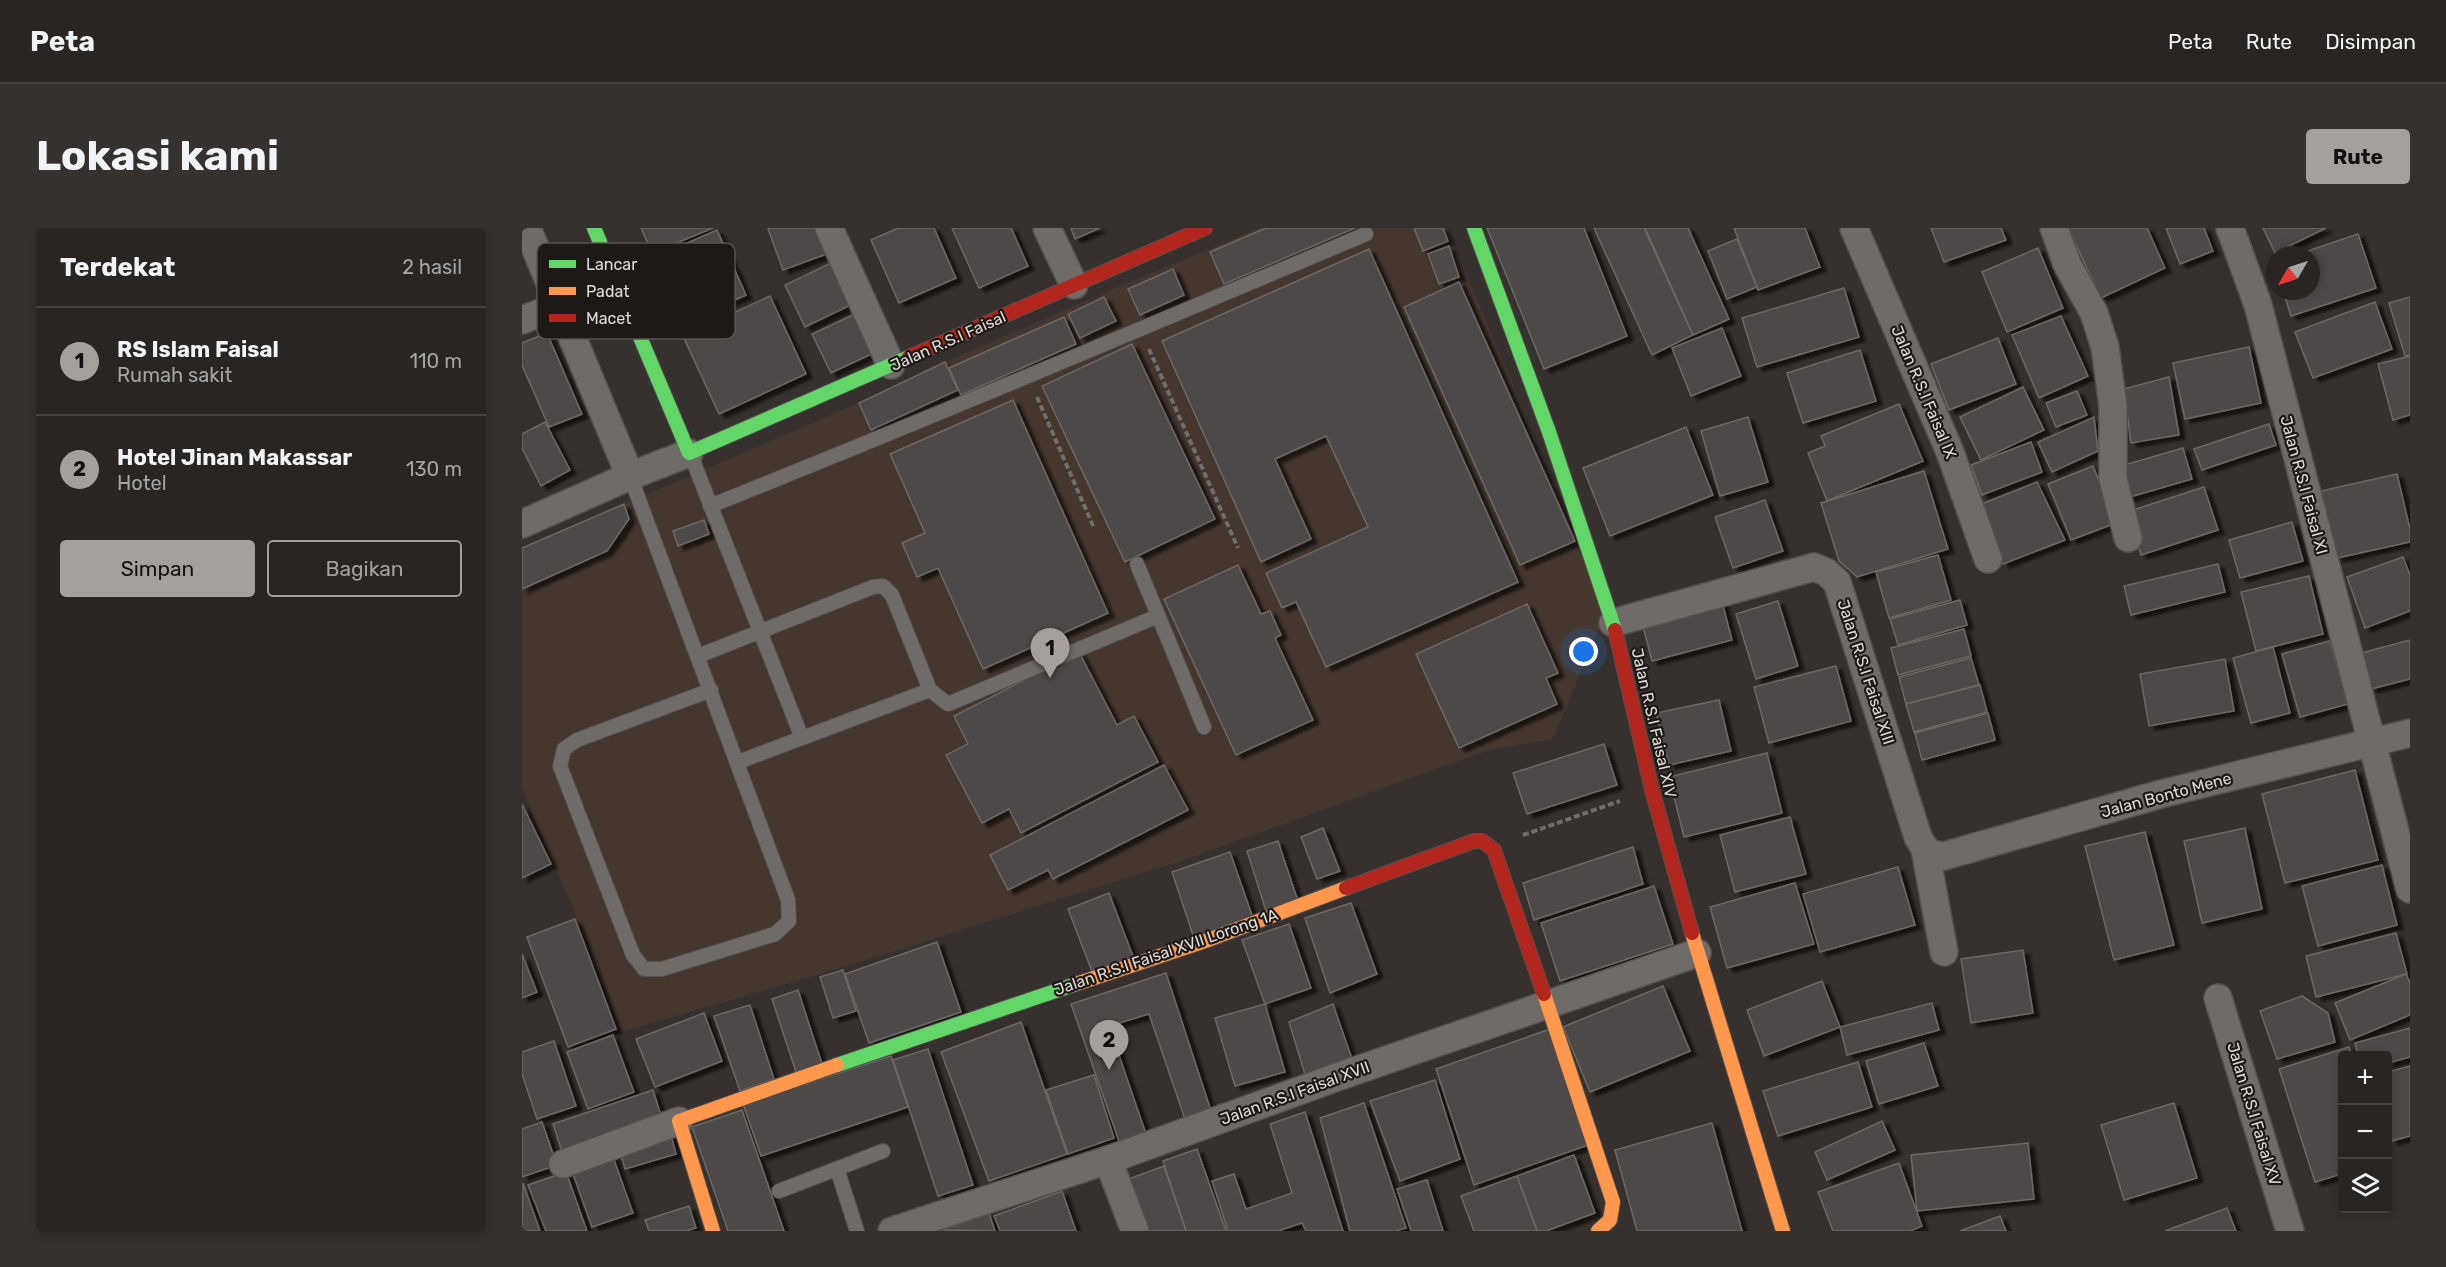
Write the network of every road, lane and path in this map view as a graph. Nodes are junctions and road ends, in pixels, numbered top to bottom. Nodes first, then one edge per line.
1 (527, 228) edge
2 (594, 228) edge
3 (829, 228) edge
4 (1047, 228) edge
5 (1205, 228) edge
6 (1474, 228) edge
7 (1854, 228) edge
8 (2054, 228) edge
9 (2230, 228) edge
10 (1366, 234) dead end
11 (601, 243) edge
12 (537, 251) edge
13 (1074, 285) junction
14 (537, 314) edge
15 (522, 320) edge
16 (1140, 329) junction
17 (574, 339) edge
18 (642, 339) edge
19 (891, 365) junction
20 (1027, 374) junction
21 (690, 453) junction
22 (630, 476) junction
23 (710, 506) junction
24 (522, 524) edge
25 (1094, 528) dead end
26 (2128, 538) dead end
27 (1238, 548) dead end
28 (1988, 559) dead end
29 (1137, 564) dead end
30 (1158, 616) junction
31 (1613, 623) junction
32 (759, 633) junction
33 (698, 656) junction
34 (711, 690) junction
35 (930, 690) junction
36 (1204, 728) dead end
37 (2410, 734) edge
38 (802, 738) junction
39 (2371, 743) junction
40 (738, 762) junction
41 (1652, 790) junction
42 (1491, 846) junction
43 (1925, 849) junction
44 (2410, 889) edge
45 (1944, 952) dead end
46 (1697, 953) junction
47 (2218, 998) dead end
48 (1548, 1005) junction
49 (680, 1121) junction
50 (883, 1151) dead end
51 (1108, 1160) junction
52 (563, 1164) dead end
53 (837, 1169) junction
54 (779, 1191) dead end
55 (713, 1231) edge
56 (857, 1231) edge
57 (892, 1231) edge
58 (1135, 1231) edge
59 (1598, 1231) edge
60 (1783, 1231) edge
61 (2290, 1231) edge

1 - 12 street
2 - 11 street
3 - 19 street
4 - 13 street
5 - 13 street, Jalan R.S.I Faisal
6 - 31 street, Jalan R.S.I Faisal XIV
7 - 28 street, Jalan R.S.I Faisal IX
8 - 26 street
9 - 39 street, Jalan R.S.I Faisal XI
10 - 16 lane
13 - 19 street, Jalan R.S.I Faisal
14 - 15 street
16 - 20 lane
16 - 27 path
17 - 22 street
18 - 21 street
19 - 21 street, Jalan R.S.I Faisal
20 - 23 lane
20 - 25 path
21 - 22 street, Jalan R.S.I Faisal
21 - 23 lane
22 - 24 street, Jalan R.S.I Faisal
22 - 33 lane
23 - 32 lane
29 - 30 lane
30 - 35 lane
30 - 36 lane
31 - 41 street, Jalan R.S.I Faisal XIV
31 - 43 street, Jalan R.S.I Faisal XIII
32 - 33 lane
32 - 35 lane
32 - 38 lane
33 - 34 lane
34 - 40 lane
34 - 40 lane
35 - 38 lane
37 - 39 street, Jalan Bonto Mene
38 - 40 lane
39 - 43 street, Jalan Bonto Mene
39 - 44 street, Jalan R.S.I Faisal XI
41 - 42 path
41 - 46 street, Jalan R.S.I Faisal XIV
42 - 48 street
42 - 49 street, Jalan R.S.I Faisal XVII Lorong 1A
43 - 45 street, Jalan R.S.I Faisal XIII
46 - 48 street, Jalan R.S.I Faisal XVII
46 - 60 street, Jalan R.S.I Faisal XIV
47 - 61 street, Jalan R.S.I Faisal XV
48 - 51 street, Jalan R.S.I Faisal XVII
48 - 59 street
49 - 52 street, Jalan R.S.I Faisal XVII Lorong 1A
49 - 55 street
50 - 53 lane
51 - 57 street, Jalan R.S.I Faisal XVII
51 - 58 street
53 - 54 lane
53 - 56 lane

